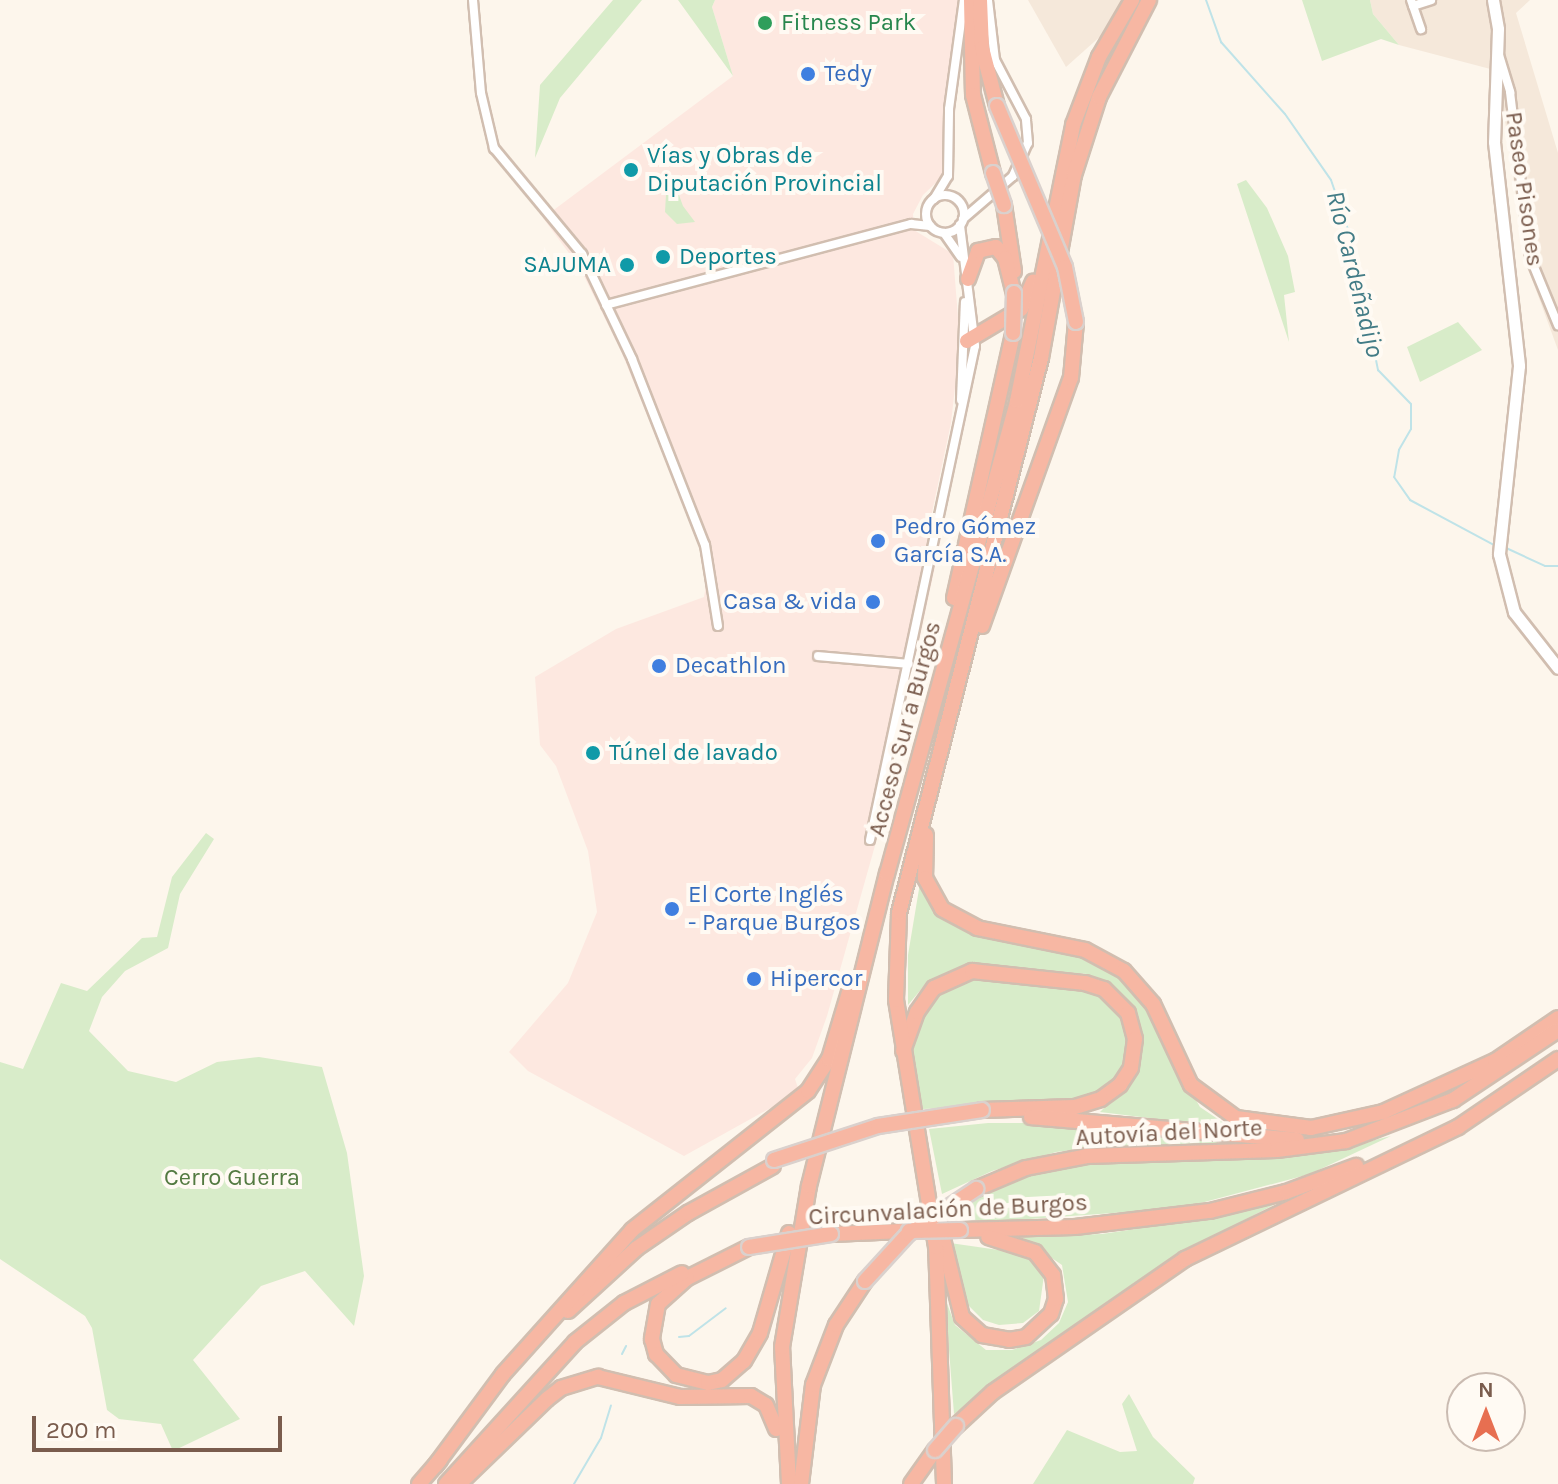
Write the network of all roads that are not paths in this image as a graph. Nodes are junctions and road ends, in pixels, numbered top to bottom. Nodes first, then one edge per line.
1 (473, 0) edge
2 (964, 0) edge
3 (971, 0) edge
4 (980, 0) edge
5 (988, 0) edge
6 (1132, 0) edge
7 (1149, 0) edge
8 (1431, 0) edge
9 (1493, 0) edge
10 (1412, 3) edge
11 (1421, 29) dead end
12 (1497, 51) junction
13 (1089, 93) junction
14 (934, 199) junction
15 (926, 211) junction
16 (961, 222) junction
17 (911, 224) junction
18 (930, 226) junction
19 (944, 233) junction
20 (967, 270) junction
21 (1014, 293) junction
22 (606, 305) junction
23 (1558, 325) edge
24 (971, 339) junction
25 (718, 626) dead end
26 (818, 656) dead end
27 (909, 664) junction
28 (1558, 668) edge
29 (957, 687) junction
30 (925, 807) junction
31 (870, 840) dead end
32 (887, 874) junction
33 (1558, 1018) edge
34 (1558, 1030) edge
35 (902, 1055) junction
36 (1558, 1059) edge
37 (982, 1114) junction
38 (1474, 1114) junction
39 (1377, 1131) junction
40 (928, 1178) junction
41 (809, 1186) junction
42 (978, 1234) junction
43 (749, 1247) junction
44 (435, 1466) junction
45 (419, 1484) edge
46 (446, 1484) edge
47 (459, 1484) edge
48 (786, 1484) edge
49 (801, 1484) edge
50 (911, 1484) edge
51 (944, 1484) edge

1 - 22 street
2 - 14 street
3 - 21 highway, bridge
4 - 29 highway, bridge
5 - 16 street
6 - 13 highway, Acceso Sur a Burgos
7 - 13 highway, Acceso Sur a Burgos
8 - 10 street
9 - 12 main road, Paseo Pisones
10 - 11 street
12 - 23 street, Paseo Pisones
12 - 28 main road, Paseo Pisones
13 - 24 highway
13 - 29 highway, Acceso Sur a Burgos
13 - 32 highway, Acceso Sur a Burgos
14 - 15 street
14 - 16 street
15 - 17 street
15 - 18 street
16 - 19 street
16 - 20 street
17 - 18 street
17 - 22 street
18 - 19 street
19 - 20 street
20 - 21 highway
20 - 24 street
21 - 32 highway, bridge
22 - 25 street
24 - 27 street
26 - 27 street
27 - 31 street
29 - 30 highway, Acceso Sur a Burgos
30 - 33 highway
30 - 35 highway, Acceso Sur a Burgos
32 - 41 highway, Acceso Sur a Burgos
32 - 44 highway
34 - 39 highway, Autovía del Norte
35 - 37 highway
35 - 40 highway, Acceso Sur a Burgos
36 - 38 highway
37 - 39 highway
37 - 44 highway, bridge
38 - 42 highway, Circunvalación de Burgos
38 - 50 highway, bridge
39 - 49 highway, Autovía del Norte, bridge
40 - 42 highway
40 - 51 highway, Acceso Sur a Burgos
41 - 43 highway
41 - 48 highway, Acceso Sur a Burgos
42 - 43 highway, Circunvalación de Burgos, bridge
43 - 46 highway, Circunvalación de Burgos
44 - 45 highway
47 - 48 highway

